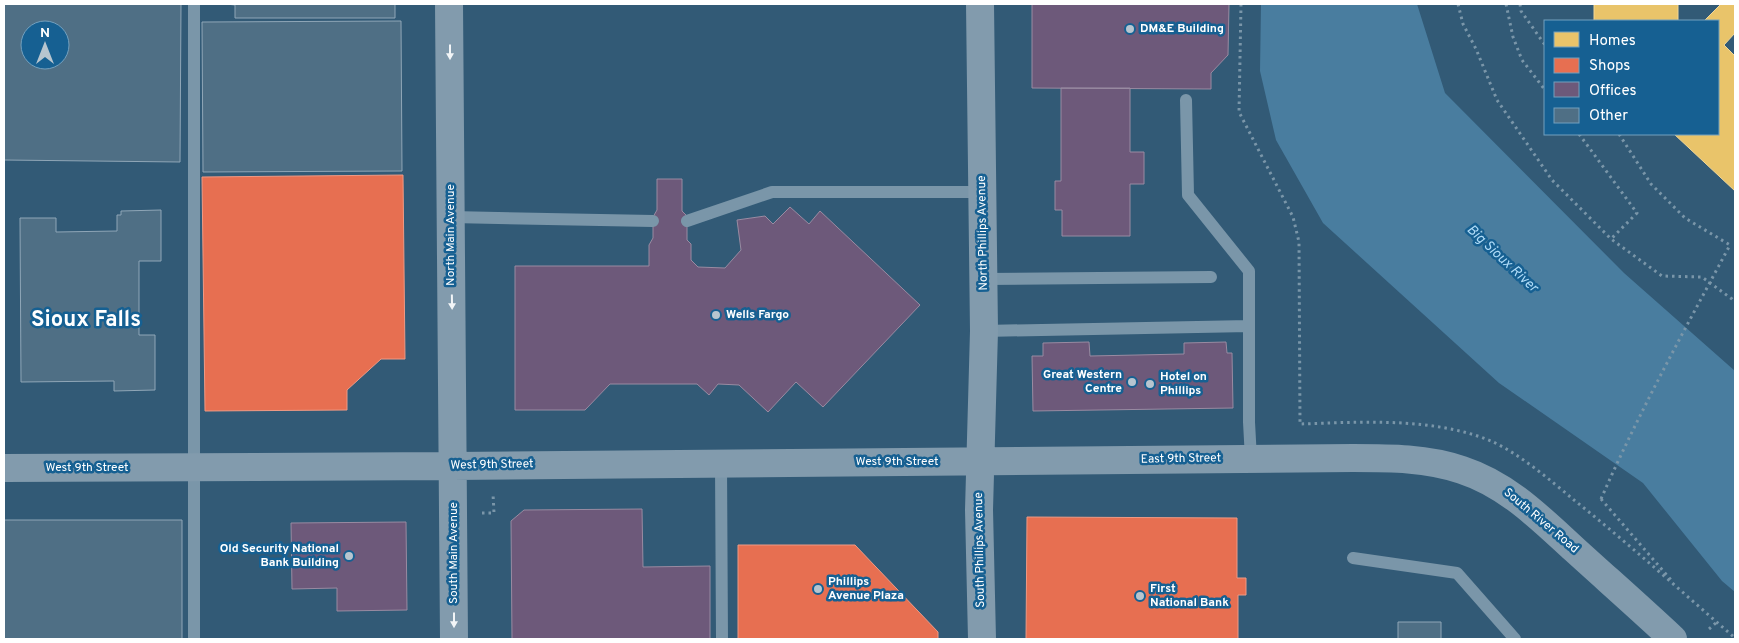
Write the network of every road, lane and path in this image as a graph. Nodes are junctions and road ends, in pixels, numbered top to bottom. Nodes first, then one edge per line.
1 (194, 4) edge
2 (449, 4) edge
3 (980, 4) edge
4 (1241, 4) edge
5 (1458, 4) edge
6 (1506, 4) edge
7 (1520, 4) edge
8 (1544, 44) edge
9 (1544, 89) edge
10 (1186, 100) dead end
11 (1580, 135) edge
12 (1620, 135) edge
13 (982, 192) junction
14 (451, 217) junction
15 (652, 221) dead end
16 (687, 221) dead end
17 (1611, 239) junction
18 (1211, 278) dead end
19 (983, 279) junction
20 (1735, 302) edge
21 (1249, 326) junction
22 (984, 331) junction
23 (1382, 458) joint
24 (1251, 459) junction
25 (980, 462) junction
26 (721, 464) junction
27 (453, 466) junction
28 (194, 467) junction
29 (4, 468) edge
30 (493, 487) dead end
31 (479, 514) dead end
32 (1354, 558) dead end
33 (1680, 590) junction
34 (1717, 622) junction
35 (1709, 629) dead end
36 (1735, 638) edge
37 (194, 639) edge
38 (454, 639) edge
39 (722, 639) edge
40 (982, 639) edge
41 (1515, 639) edge
42 (1673, 639) edge

1 - 28 lane
2 -> 14 street, North Main Avenue
3 - 13 street, North Phillips Avenue
4 - 33 path
5 - 17 path
6 - 9 path
7 - 8 path
10 - 21 lane
11 - 17 path
12 - 33 path, bridge
13 - 16 lane
13 - 19 street, North Phillips Avenue
14 - 15 lane
14 -> 27 street, North Main Avenue
17 - 20 path
18 - 19 lane
19 - 22 street, North Phillips Avenue
21 - 22 lane
21 - 24 lane
22 - 25 street, North Phillips Avenue
23 - 24 street, East 9th Street
23 - 42 street, South River Road
24 - 25 street, East 9th Street
25 - 26 street, West 9th Street
25 - 40 street, South Phillips Avenue
26 - 27 street, West 9th Street
26 - 39 lane
27 - 28 street, West 9th Street
27 -> 38 street, South Main Avenue
28 - 29 street, West 9th Street
28 - 37 lane
30 - 31 path
32 - 41 lane
33 - 34 path
34 - 35 path
34 - 36 path

